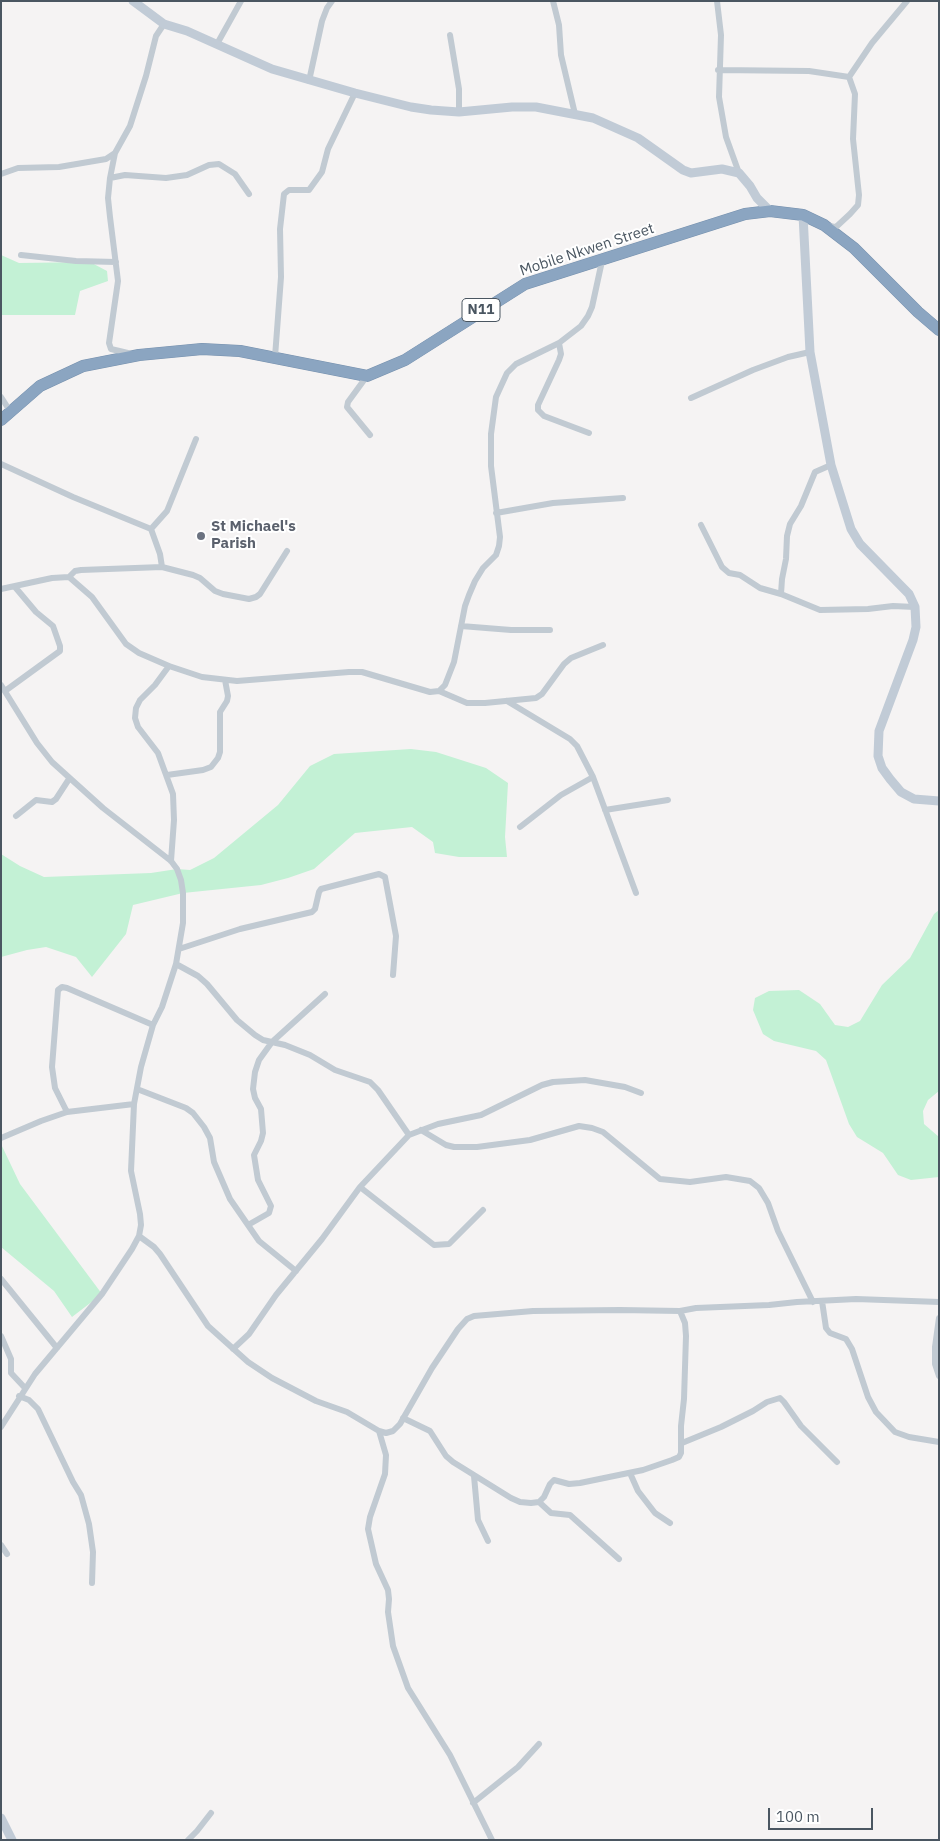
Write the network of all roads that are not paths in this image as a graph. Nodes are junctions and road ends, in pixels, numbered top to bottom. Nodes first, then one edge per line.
1 (133, 1) edge
2 (241, 1) edge
3 (332, 1) edge
4 (553, 1) edge
5 (717, 1) edge
6 (907, 1) edge
7 (164, 24) junction
8 (450, 35) dead end
9 (217, 44) junction
10 (718, 70) junction
11 (849, 77) junction
12 (309, 81) junction
13 (355, 93) junction
14 (459, 112) junction
15 (575, 114) junction
16 (116, 153) junction
17 (106, 159) junction
18 (112, 164) junction
19 (739, 173) junction
20 (1, 174) edge
21 (110, 178) junction
22 (249, 194) dead end
23 (770, 211) junction
24 (804, 216) junction
25 (824, 225) junction
26 (21, 255) dead end
27 (602, 261) junction
28 (116, 262) junction
29 (939, 330) edge
30 (559, 342) junction
31 (810, 352) junction
32 (139, 355) junction
33 (275, 357) junction
34 (367, 376) junction
35 (1, 397) edge
36 (691, 398) dead end
37 (10, 411) junction
38 (1, 420) edge
39 (589, 433) dead end
40 (370, 435) dead end
41 (196, 440) dead end
42 (1, 464) edge
43 (831, 464) junction
44 (623, 498) dead end
45 (496, 514) junction
46 (701, 525) dead end
47 (150, 529) junction
48 (287, 551) dead end
49 (162, 567) junction
50 (69, 577) junction
51 (15, 587) junction
52 (1, 589) edge
53 (782, 594) junction
54 (916, 608) junction
55 (461, 626) junction
56 (550, 630) dead end
57 (603, 645) dead end
58 (169, 666) junction
59 (225, 680) junction
60 (3, 688) edge
61 (439, 690) junction
62 (507, 701) junction
63 (166, 775) junction
64 (593, 777) junction
65 (69, 779) junction
66 (668, 800) dead end
67 (939, 801) edge
68 (605, 810) junction
69 (16, 816) dead end
70 (520, 827) dead end
71 (170, 861) junction
72 (636, 893) dead end
73 (179, 949) junction
74 (176, 964) junction
75 (394, 975) dead end
76 (325, 994) dead end
77 (153, 1025) junction
78 (272, 1042) junction
79 (137, 1089) junction
80 (641, 1092) dead end
81 (134, 1104) junction
82 (67, 1112) junction
83 (421, 1130) junction
84 (409, 1135) junction
85 (1, 1138) edge
86 (360, 1188) junction
87 (483, 1210) dead end
88 (248, 1225) junction
89 (138, 1236) junction
90 (296, 1271) junction
91 (1, 1280) edge
92 (822, 1301) junction
93 (813, 1302) junction
94 (939, 1302) edge
95 (680, 1311) junction
96 (939, 1318) edge
97 (1, 1336) edge
98 (57, 1348) junction
99 (233, 1349) junction
100 (939, 1376) edge
101 (25, 1388) junction
102 (19, 1396) junction
103 (403, 1418) junction
104 (1, 1427) edge
105 (379, 1431) junction
106 (939, 1442) edge
107 (682, 1443) junction
108 (837, 1462) dead end
109 (630, 1472) junction
110 (474, 1476) junction
111 (539, 1502) junction
112 (670, 1523) dead end
113 (488, 1541) dead end
114 (1, 1545) edge
115 (7, 1554) dead end
116 (619, 1559) dead end
117 (92, 1583) dead end
118 (539, 1744) dead end
119 (473, 1803) junction
120 (211, 1812) dead end
121 (1, 1818) edge
122 (12, 1840) edge
123 (188, 1840) edge
124 (492, 1840) edge

1 - 7 street
2 - 9 street
3 - 12 street
4 - 15 street
5 - 10 street
6 - 11 street
7 - 9 street
7 - 16 street
8 - 14 street
9 - 12 street
10 - 11 street
10 - 19 street
11 - 25 street
12 - 13 street
13 - 14 street
13 - 33 street
14 - 15 street
15 - 19 street
16 - 17 street
16 - 18 street
17 - 18 street
17 - 20 street
18 - 21 street
19 - 23 street
21 - 22 street
21 - 28 street
23 - 24 highway, Mobile Nkwen Street / N11
23 - 27 highway, Mobile Nkwen Street / N11
24 - 25 highway, Mobile Nkwen Street / N11
24 - 31 street
25 - 29 highway, Mobile Nkwen Street / N11
26 - 28 street
27 - 30 street
27 - 34 highway, Mobile Nkwen Street / N11
28 - 32 street
30 - 39 street
30 - 45 street
31 - 36 street
31 - 43 street
32 - 33 highway
32 - 37 highway
33 - 34 highway
34 - 40 street
35 - 37 street
37 - 38 highway
41 - 47 street
42 - 47 street
43 - 53 street
43 - 54 street
44 - 45 street
45 - 55 street
46 - 53 street
47 - 49 street
48 - 49 street
49 - 50 street
50 - 51 street
50 - 58 street
51 - 52 street
51 - 60 street
53 - 54 street
54 - 67 street
55 - 56 street
55 - 61 street
57 - 62 street
58 - 59 street
58 - 63 street
59 - 61 street
59 - 63 street
60 - 65 street
61 - 62 street
62 - 64 street
63 - 71 street
64 - 68 street
64 - 70 street
65 - 69 street
65 - 71 street
66 - 68 street
68 - 72 street
71 - 73 street
73 - 74 street
73 - 75 street
74 - 77 street
74 - 78 street
76 - 78 street
77 - 79 street
77 - 82 street
78 - 84 street
78 - 88 street
79 - 81 street
79 - 88 street
80 - 83 street
81 - 82 street
81 - 89 street
82 - 85 street
83 - 84 street
83 - 93 street
84 - 86 street
86 - 87 street
86 - 90 street
88 - 90 street
89 - 98 street
89 - 99 street
90 - 99 street
91 - 98 street
92 - 93 street
92 - 94 street
92 - 106 street
93 - 95 street
95 - 103 street
95 - 107 street
96 - 100 street
97 - 101 street
98 - 101 street
99 - 105 street
101 - 102 street
102 - 104 street
102 - 117 street
103 - 105 street
103 - 110 street
105 - 119 street
107 - 108 street
107 - 109 street
109 - 111 street
109 - 112 street
110 - 111 street
110 - 113 street
111 - 116 street
114 - 115 street
118 - 119 street
119 - 124 street
120 - 123 street
121 - 122 street

